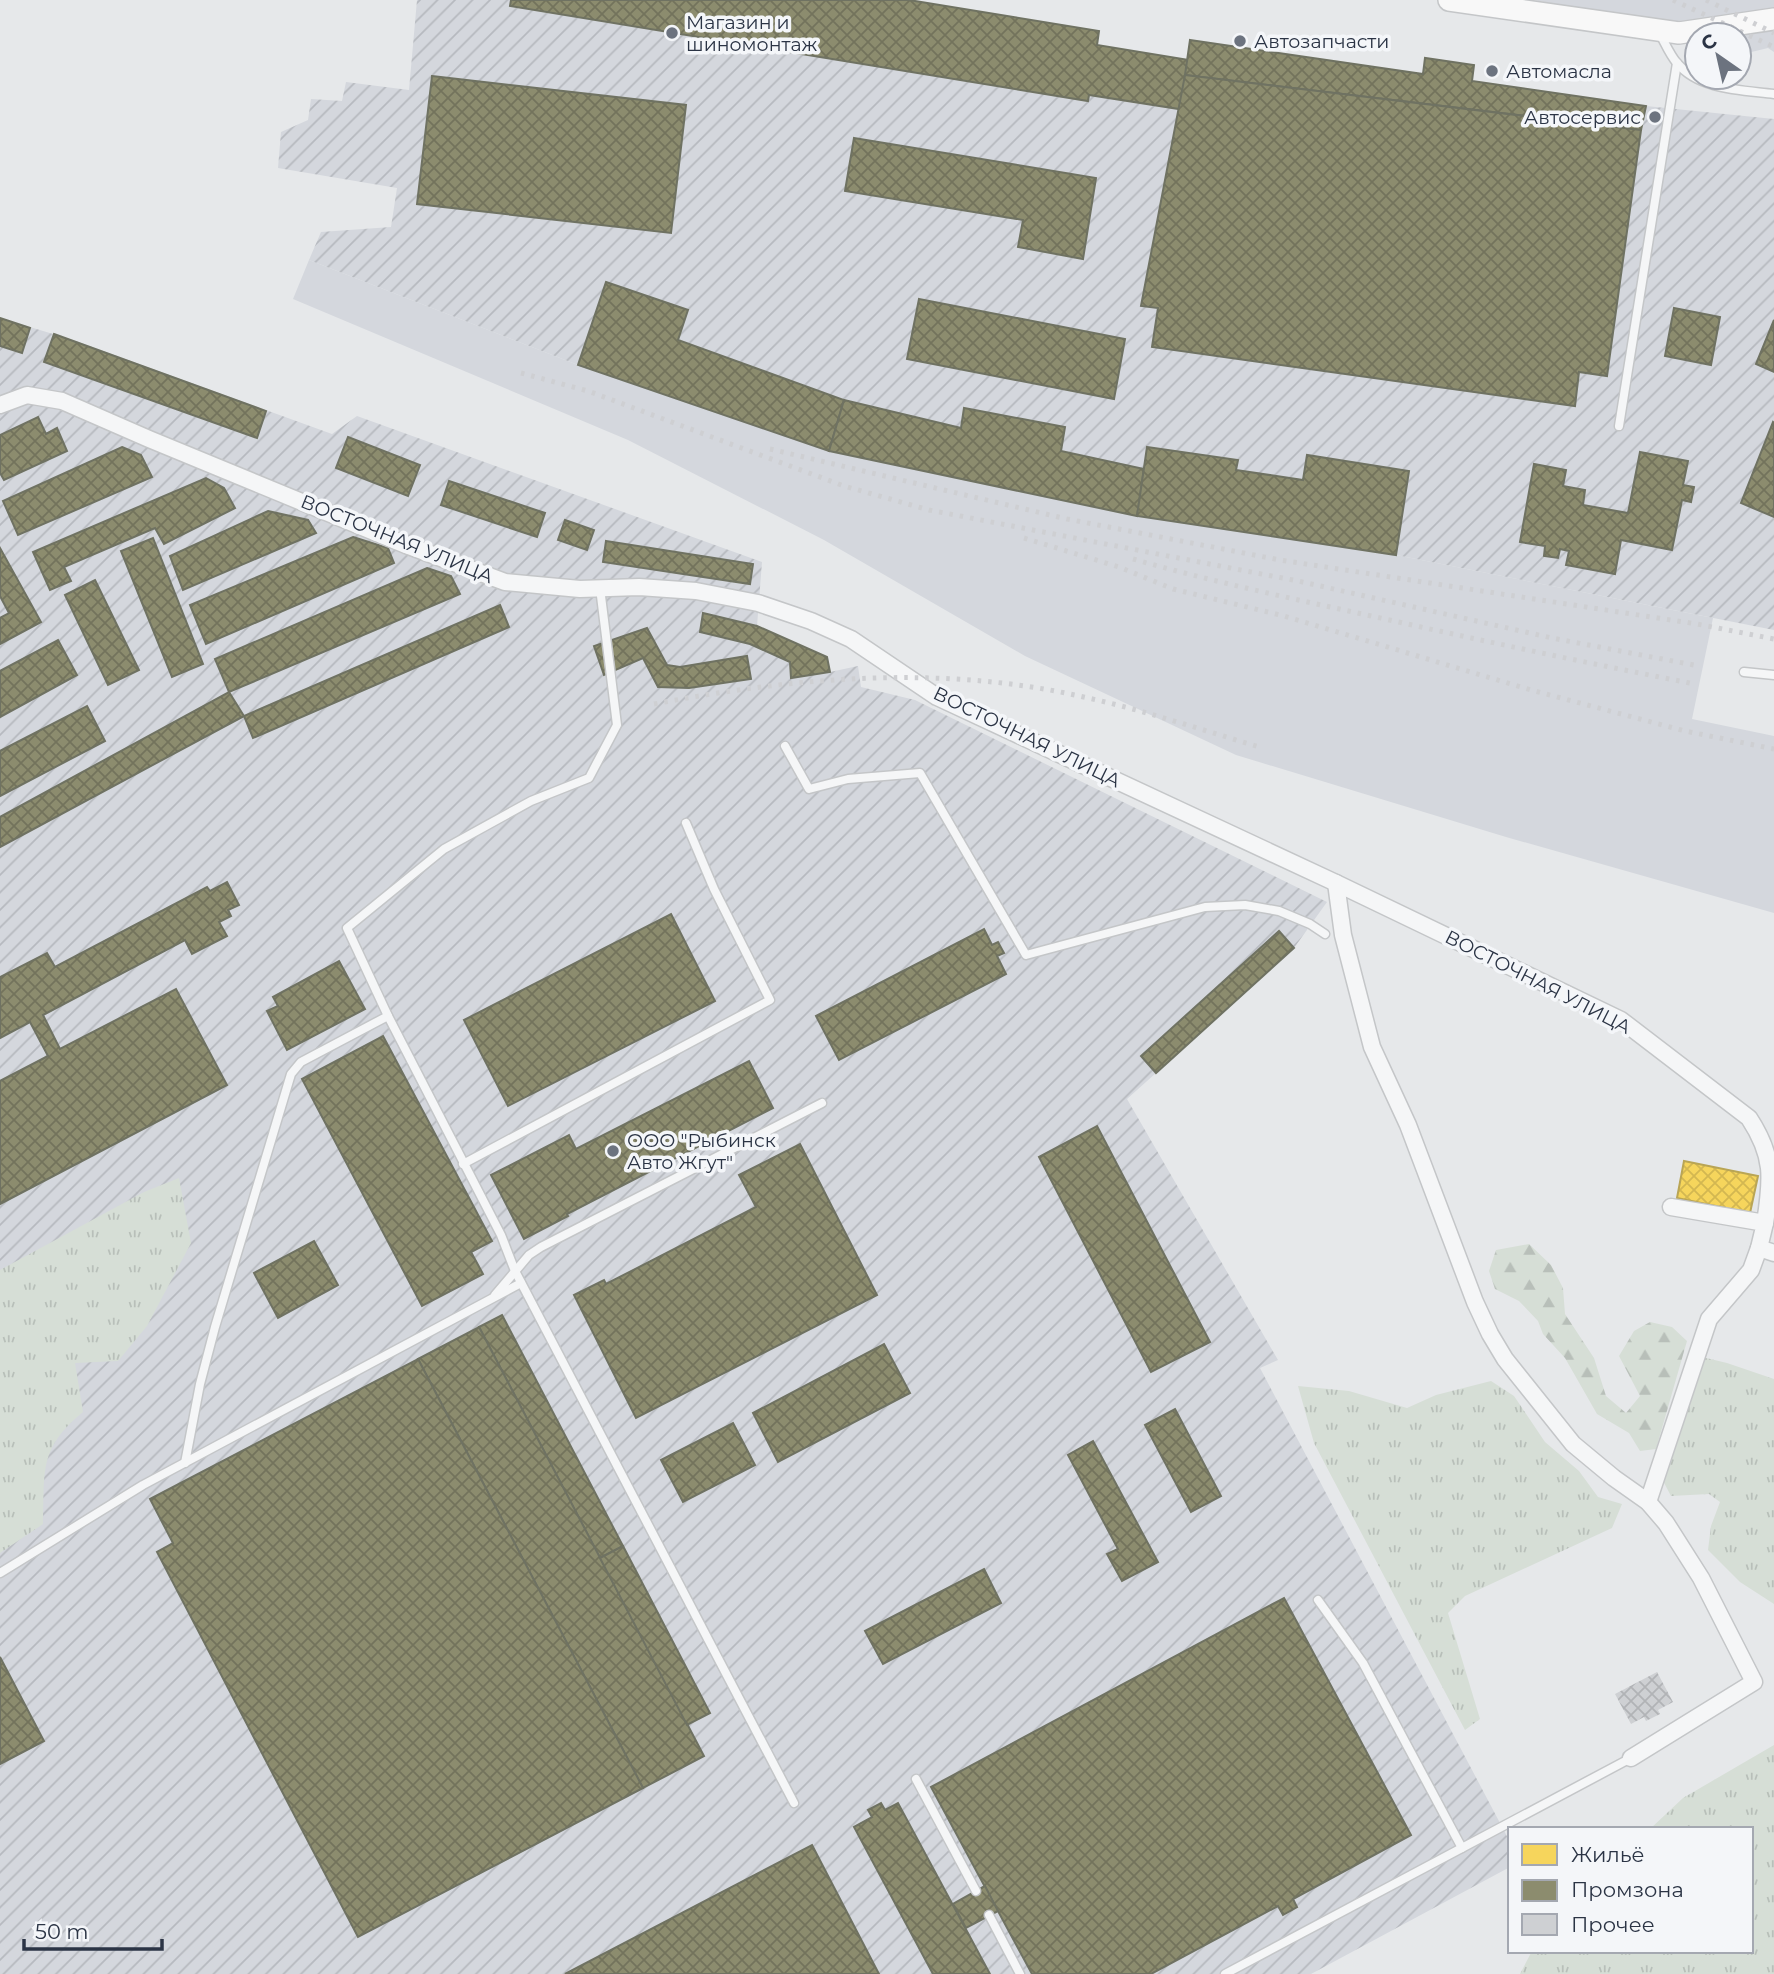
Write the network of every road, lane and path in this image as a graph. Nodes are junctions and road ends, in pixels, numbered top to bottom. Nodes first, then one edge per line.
1 (1449, 0) edge
2 (1774, 19) edge
3 (1658, 32) junction
4 (1677, 63) junction
5 (1774, 94) edge
6 (0, 405) edge
7 (1619, 426) dead end
8 (600, 588) junction
9 (1744, 672) dead end
10 (1774, 675) edge
11 (785, 746) dead end
12 (686, 823) dead end
13 (1336, 883) junction
14 (1325, 934) dead end
15 (388, 1016) junction
16 (822, 1103) dead end
17 (463, 1164) junction
18 (1671, 1207) dead end
19 (1765, 1223) junction
20 (1766, 1250) edge
21 (515, 1271) junction
22 (521, 1283) junction
23 (491, 1300) junction
24 (185, 1463) junction
25 (1648, 1502) junction
26 (0, 1573) edge
27 (1318, 1600) dead end
28 (1631, 1758) joint
29 (916, 1779) dead end
30 (794, 1803) dead end
31 (1462, 1848) junction
32 (976, 1891) dead end
33 (989, 1915) dead end
34 (1020, 1974) edge
35 (1225, 1974) edge

1 - 3 street
2 - 3 street
3 - 4 lane
4 - 5 lane
4 - 7 lane
6 - 8 street, ВОСТОЧНАЯ УЛИЦА
8 - 13 street, ВОСТОЧНАЯ УЛИЦА
8 - 15 lane
9 - 10 lane
11 - 14 lane
12 - 17 lane
13 - 19 street, ВОСТОЧНАЯ УЛИЦА
13 - 25 street
15 - 17 lane
15 - 24 lane
16 - 21 lane
17 - 21 lane
18 - 19 street
19 - 20 street, ВОСТОЧНАЯ УЛИЦА
20 - 25 street, ВОСТОЧНАЯ УЛИЦА
21 - 22 lane
21 - 23 lane
22 - 23 lane
22 - 30 lane
23 - 24 lane
24 - 26 lane
25 - 28 street
27 - 31 lane
28 - 31 lane
29 - 32 lane
31 - 35 lane
33 - 34 lane

